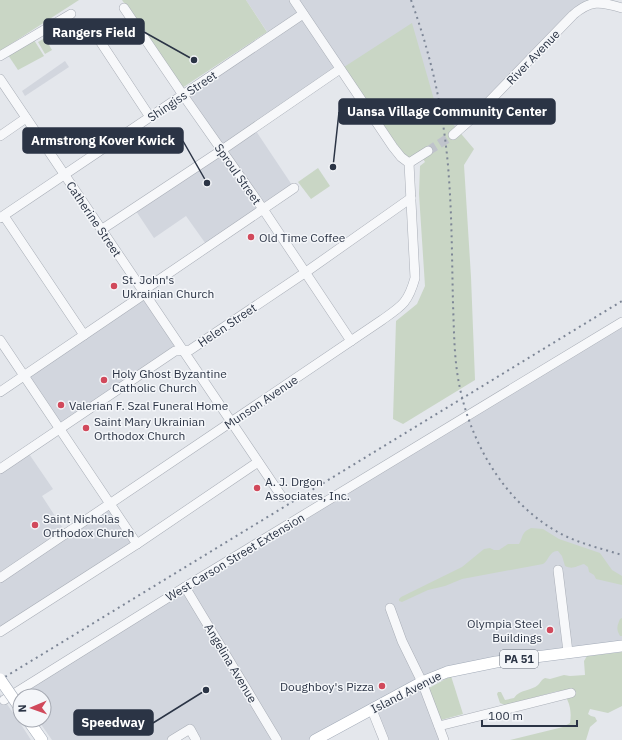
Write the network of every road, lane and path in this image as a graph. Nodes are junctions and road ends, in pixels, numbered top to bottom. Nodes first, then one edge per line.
1 (294, 0) edge
2 (124, 8) dead end
3 (622, 8) edge
4 (71, 14) dead end
5 (303, 14) junction
6 (92, 29) dead end
7 (0, 56) edge
8 (340, 69) junction
9 (0, 79) edge
10 (183, 95) junction
11 (150, 117) junction
12 (26, 118) junction
13 (453, 135) tunnel mouth
14 (0, 136) edge
15 (222, 150) junction
16 (428, 151) tunnel mouth
17 (409, 163) junction
18 (64, 175) junction
19 (294, 188) dead end
20 (410, 198) junction
21 (263, 209) junction
22 (2, 217) edge
23 (101, 230) junction
24 (306, 272) junction
25 (143, 292) junction
26 (622, 322) edge
27 (84, 335) junction
28 (0, 340) edge
29 (351, 341) junction
30 (182, 350) junction
31 (24, 376) junction
32 (0, 392) edge
33 (231, 422) junction
34 (60, 429) junction
35 (258, 462) junction
36 (0, 470) edge
37 (282, 497) dead end
38 (110, 503) junction
39 (137, 544) junction
40 (558, 570) dead end
41 (0, 578) edge
42 (185, 587) junction
43 (390, 608) dead end
44 (0, 632) edge
45 (622, 646) edge
46 (568, 652) junction
47 (0, 678) edge
48 (422, 682) junction
49 (571, 694) dead end
50 (12, 696) edge
51 (4, 700) dead end
52 (372, 710) junction
53 (439, 726) junction
54 (34, 728) edge
55 (42, 740) edge
56 (172, 740) edge
57 (196, 740) edge
58 (277, 740) edge
59 (315, 740) edge
60 (384, 740) edge
61 (444, 740) edge

1 - 5 street
2 - 10 street, Sproul Street
3 - 13 street, River Avenue
4 - 7 street
5 - 8 street
5 - 10 street, Shingiss Street
6 - 11 street
8 - 15 street
8 - 17 street
9 - 12 street, Catherine Street
10 - 11 street, Shingiss Street
10 - 15 street, Sproul Street
11 - 18 street, Shingiss Street
12 - 14 street
12 - 18 street, Catherine Street
15 - 21 street, Sproul Street
15 - 23 street
16 - 17 street
17 - 20 street
18 - 22 street, Shingiss Street
18 - 23 street, Catherine Street
19 - 21 street
20 - 24 street, Helen Street
20 - 29 street, Munson Avenue
21 - 24 street, Sproul Street
21 - 25 street
22 - 27 street
23 - 25 street, Catherine Street
24 - 29 street, Sproul Street
24 - 30 street, Helen Street
25 - 27 street
25 - 30 street, Catherine Street
26 - 42 street, West Carson Street Extension
27 - 31 street
28 - 31 street
29 - 33 street, Munson Avenue
30 - 33 street, Catherine Street
30 - 34 street, Helen Street
31 - 32 street
31 - 34 street
33 - 35 street, Catherine Street
33 - 38 street, Munson Avenue
34 - 36 street, Helen Street
34 - 38 street
35 - 37 street, Catherine Street
35 - 39 street
38 - 39 street
38 - 41 street, Munson Avenue
39 - 44 street
40 - 46 street
42 - 51 street, West Carson Street Extension
42 - 58 street, Angelina Avenue
43 - 48 street
45 - 46 main road, Island Avenue / PA 51
46 - 48 main road, Island Avenue / PA 51
47 - 50 main road, bridge
48 - 52 main road, Island Avenue / PA 51
48 - 53 street
49 - 53 street
52 - 59 main road, Island Avenue / PA 51
52 - 60 street
53 - 61 street
54 - 55 main road
56 - 57 street

